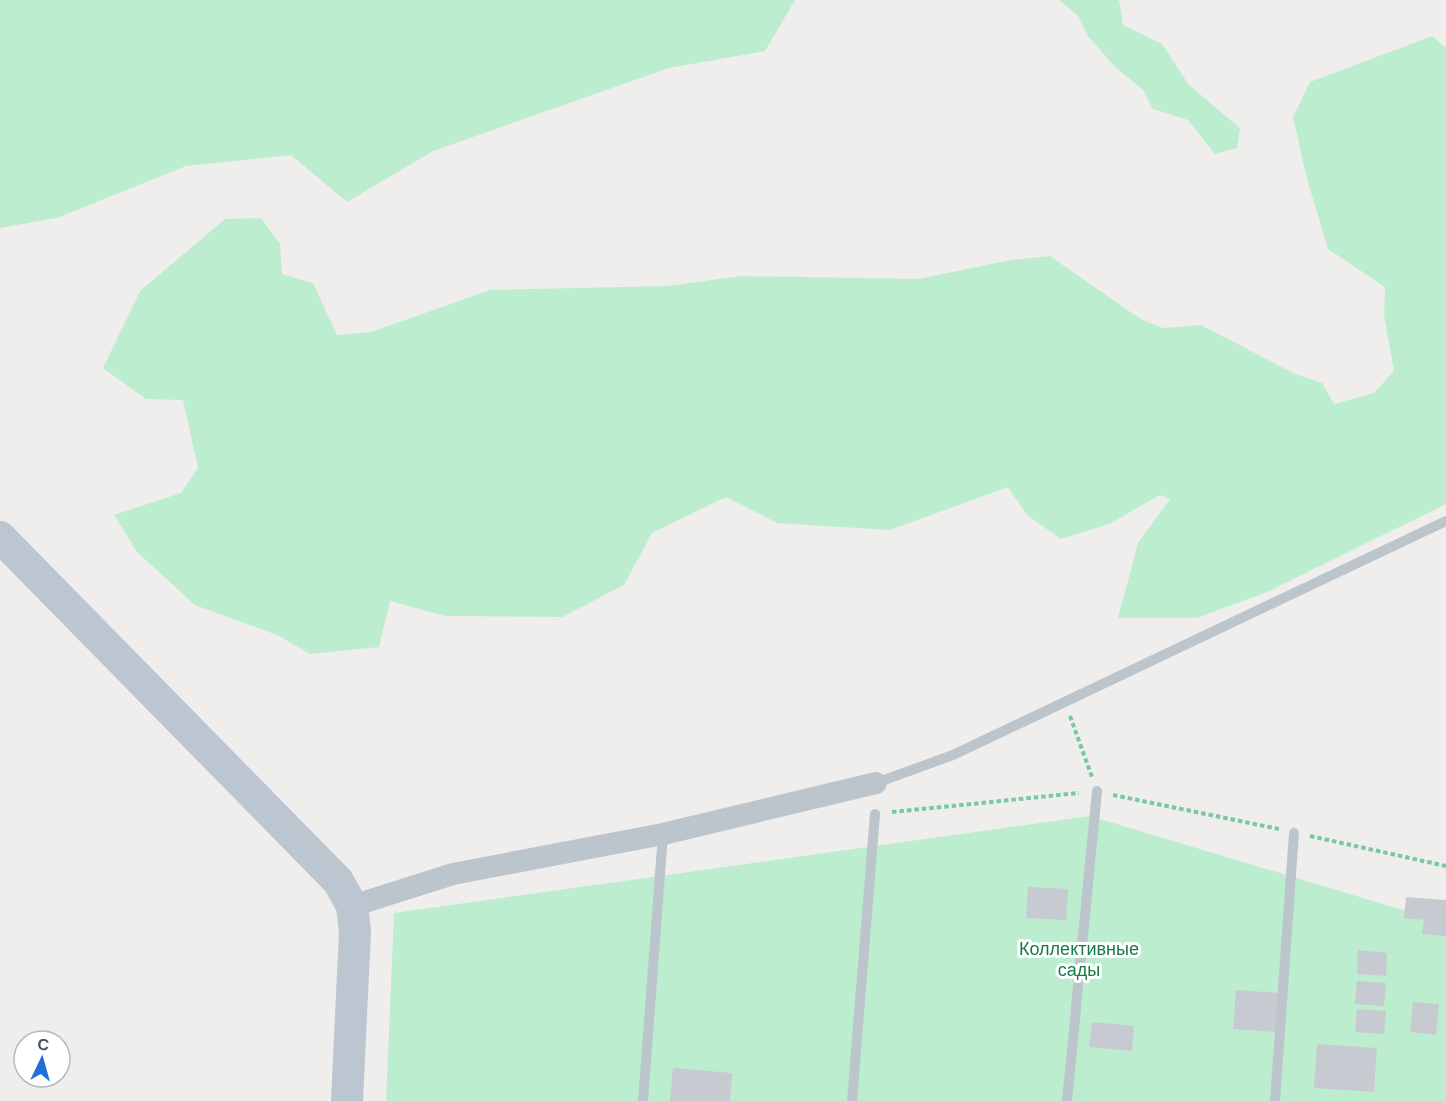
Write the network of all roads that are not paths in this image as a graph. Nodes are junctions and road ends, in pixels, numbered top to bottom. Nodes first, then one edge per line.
1 (1446, 521) edge
2 (0, 537) edge
3 (876, 783) joint
4 (1097, 791) road end
5 (874, 814) road end
6 (1294, 833) road end
7 (663, 834) junction
8 (352, 906) junction
9 (346, 1101) edge
10 (644, 1101) edge
11 (852, 1101) edge
12 (1067, 1101) edge
13 (1275, 1101) edge

1 - 3 lane
2 - 8 main road
3 - 7 street
4 - 12 lane
5 - 11 lane
6 - 13 lane
7 - 8 street
7 - 10 lane
8 - 9 main road

